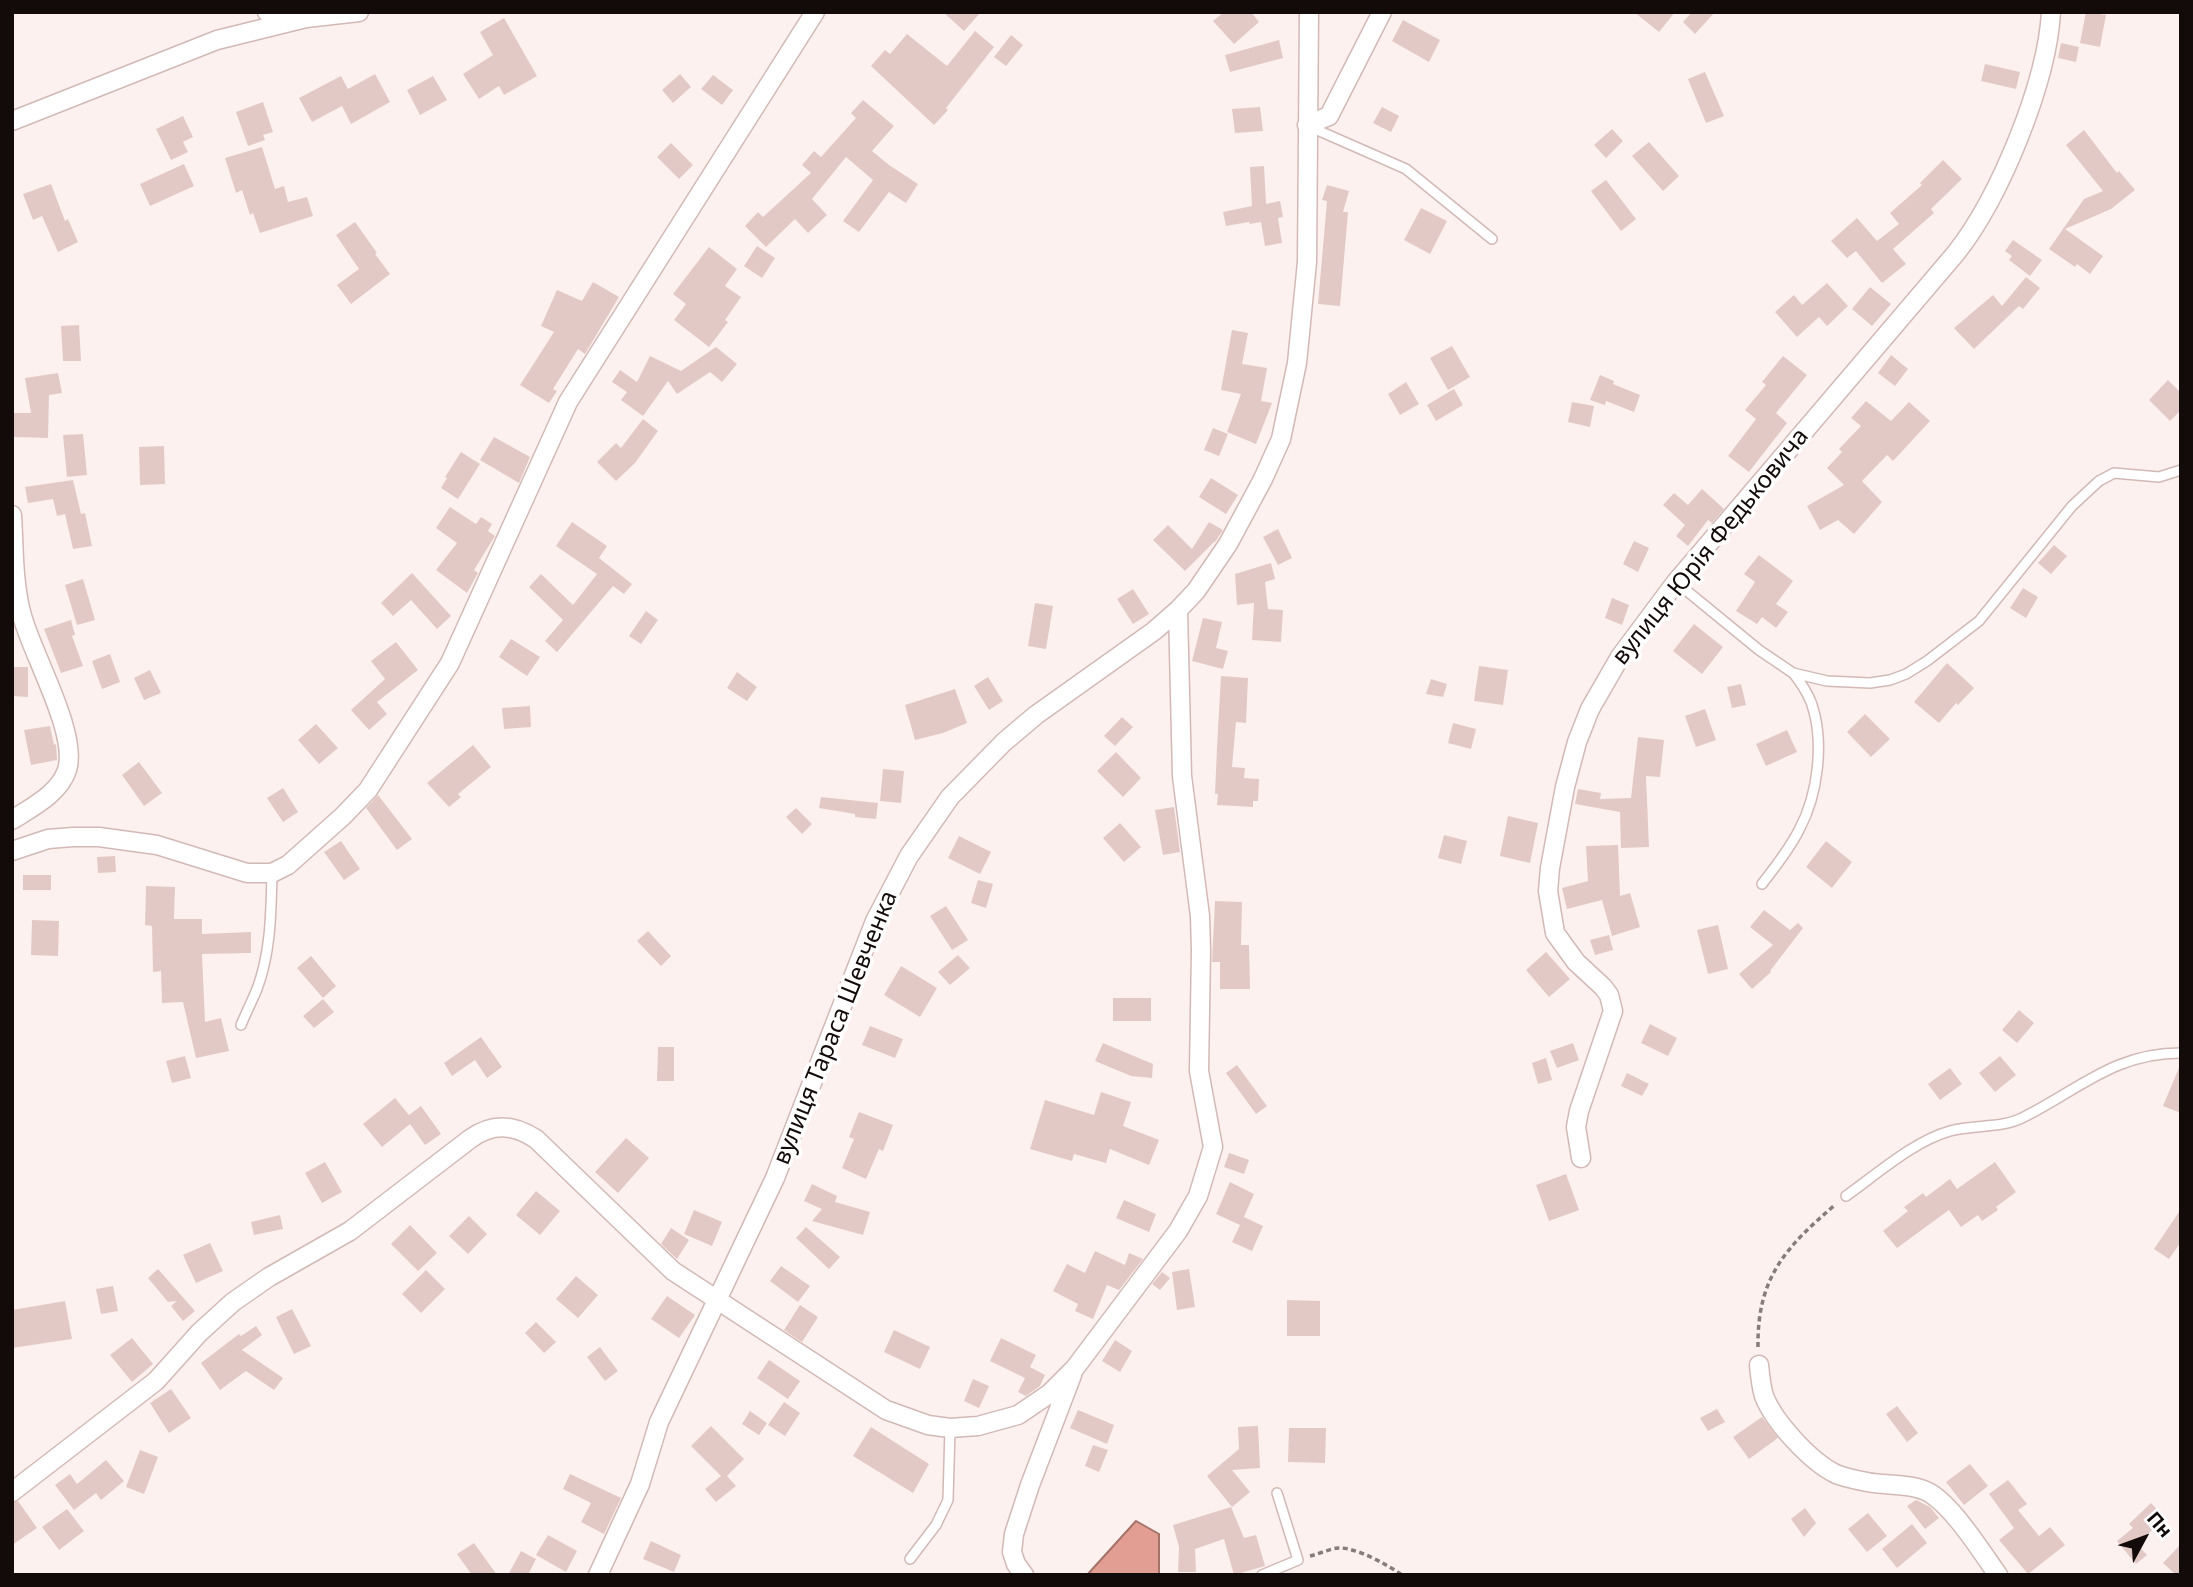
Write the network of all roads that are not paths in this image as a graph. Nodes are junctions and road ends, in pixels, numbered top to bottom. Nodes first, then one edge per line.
1 (267, 12) edge
2 (359, 12) edge
3 (814, 12) edge
4 (1308, 12) edge
5 (1382, 12) edge
6 (2051, 12) edge
7 (306, 18) junction
8 (12, 121) edge
9 (1307, 125) junction
10 (1492, 239) dead end
11 (2181, 470) edge
12 (12, 515) edge
13 (1676, 582) junction
14 (1178, 610) junction
15 (1793, 673) junction
16 (12, 820) edge
17 (12, 851) edge
18 (272, 873) junction
19 (1762, 884) dead end
20 (241, 1025) dead end
21 (2181, 1054) edge
22 (1581, 1158) dead end
23 (1846, 1196) road end
24 (717, 1299) junction
25 (1759, 1365) road end
26 (1075, 1368) junction
27 (950, 1428) junction
28 (12, 1492) edge
29 (1277, 1493) dead end
30 (910, 1559) dead end
31 (598, 1575) edge
32 (1024, 1575) edge
33 (1262, 1575) edge
34 (1998, 1575) edge

1 - 7 street
2 - 7 street
3 - 18 street
4 - 9 street, вулиця Тараса Шевченка
5 - 9 street
6 - 13 street, вулиця Юрія Федьковича
7 - 8 street
9 - 10 lane
9 - 14 street, вулиця Тараса Шевченка
11 - 15 lane
12 - 16 street
13 - 15 lane
13 - 22 street, вулиця Юрія Федьковича
14 - 24 street, вулиця Тараса Шевченка
14 - 26 street
15 - 19 lane
17 - 18 street
18 - 20 lane
21 - 23 lane
24 - 27 street
24 - 28 street
24 - 31 street, вулиця Тараса Шевченка
25 - 34 street
26 - 27 street
26 - 32 street
27 - 30 lane
29 - 33 lane

